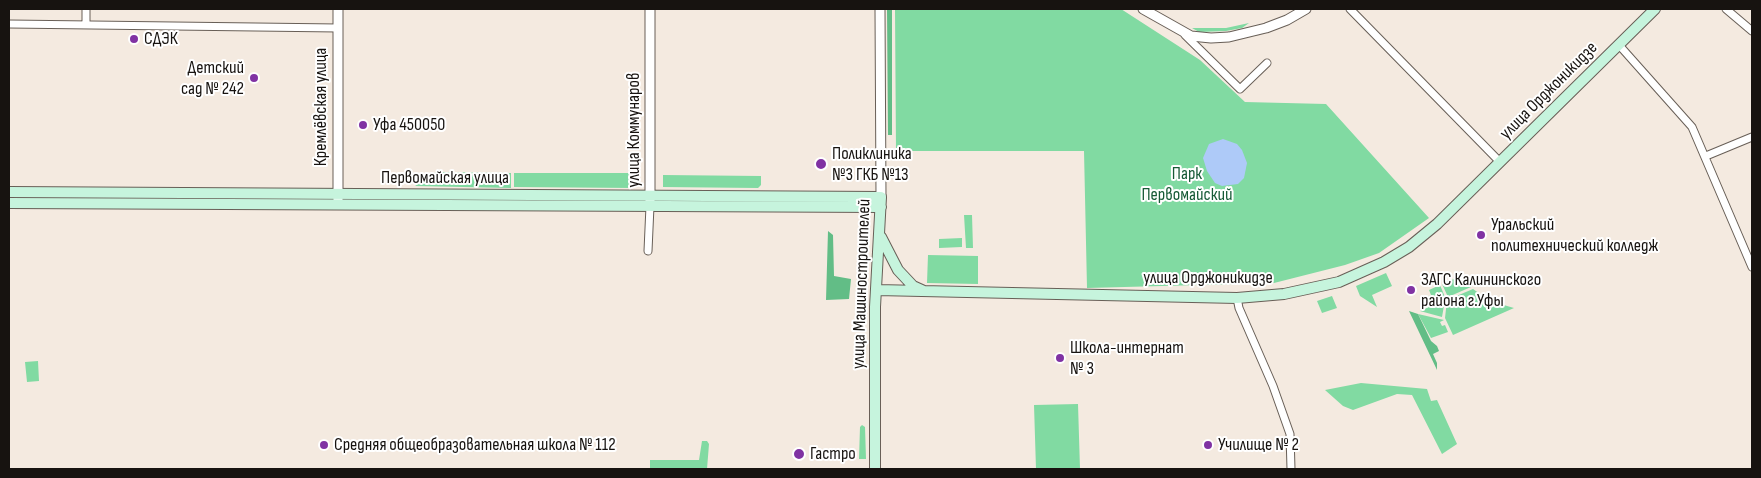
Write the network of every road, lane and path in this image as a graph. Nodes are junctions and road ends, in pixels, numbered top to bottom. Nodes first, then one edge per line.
1 (86, 9) edge
2 (338, 9) edge
3 (650, 9) edge
4 (880, 9) edge
5 (1143, 9) edge
6 (1306, 9) edge
7 (1350, 9) edge
8 (1655, 9) edge
9 (1726, 9) edge
10 (9, 24) edge
11 (86, 25) junction
12 (338, 28) junction
13 (1752, 31) edge
14 (1181, 32) junction
15 (1619, 45) junction
16 (1267, 63) dead end
17 (1752, 136) edge
18 (1706, 156) junction
19 (1500, 162) junction
20 (9, 192) edge
21 (338, 199) junction
22 (650, 201) junction
23 (881, 202) junction
24 (9, 203) edge
25 (880, 235) junction
26 (648, 251) dead end
27 (1752, 267) edge
28 (877, 290) junction
29 (924, 291) junction
30 (1238, 298) junction
31 (875, 469) edge
32 (1291, 469) edge

1 - 11 street
2 - 12 street, Кремлёвская улица
3 - 22 street, улица Коммунаров
4 - 23 street, улица Машиностроителей
5 - 14 street
6 - 14 street
7 - 19 street
8 - 15 main road, улица Орджоникидзе
9 - 13 street
10 - 11 street
11 - 12 street
12 - 21 street, Кремлёвская улица
14 - 16 street
15 - 18 street
15 - 19 main road, улица Орджоникидзе
17 - 18 street
18 - 27 street
19 - 30 main road, улица Орджоникидзе
20 - 21 main road, Первомайская улица
21 - 22 main road, Первомайская улица
21 - 24 main road, Первомайская улица
22 - 23 main road, Первомайская улица
22 - 26 street, улица Коммунаров
23 - 25 main road, улица Машиностроителей
25 - 28 main road, улица Машиностроителей
25 - 29 main road
28 - 29 main road, улица Орджоникидзе
28 - 31 main road, улица Машиностроителей
29 - 30 main road, улица Орджоникидзе
30 - 32 street

